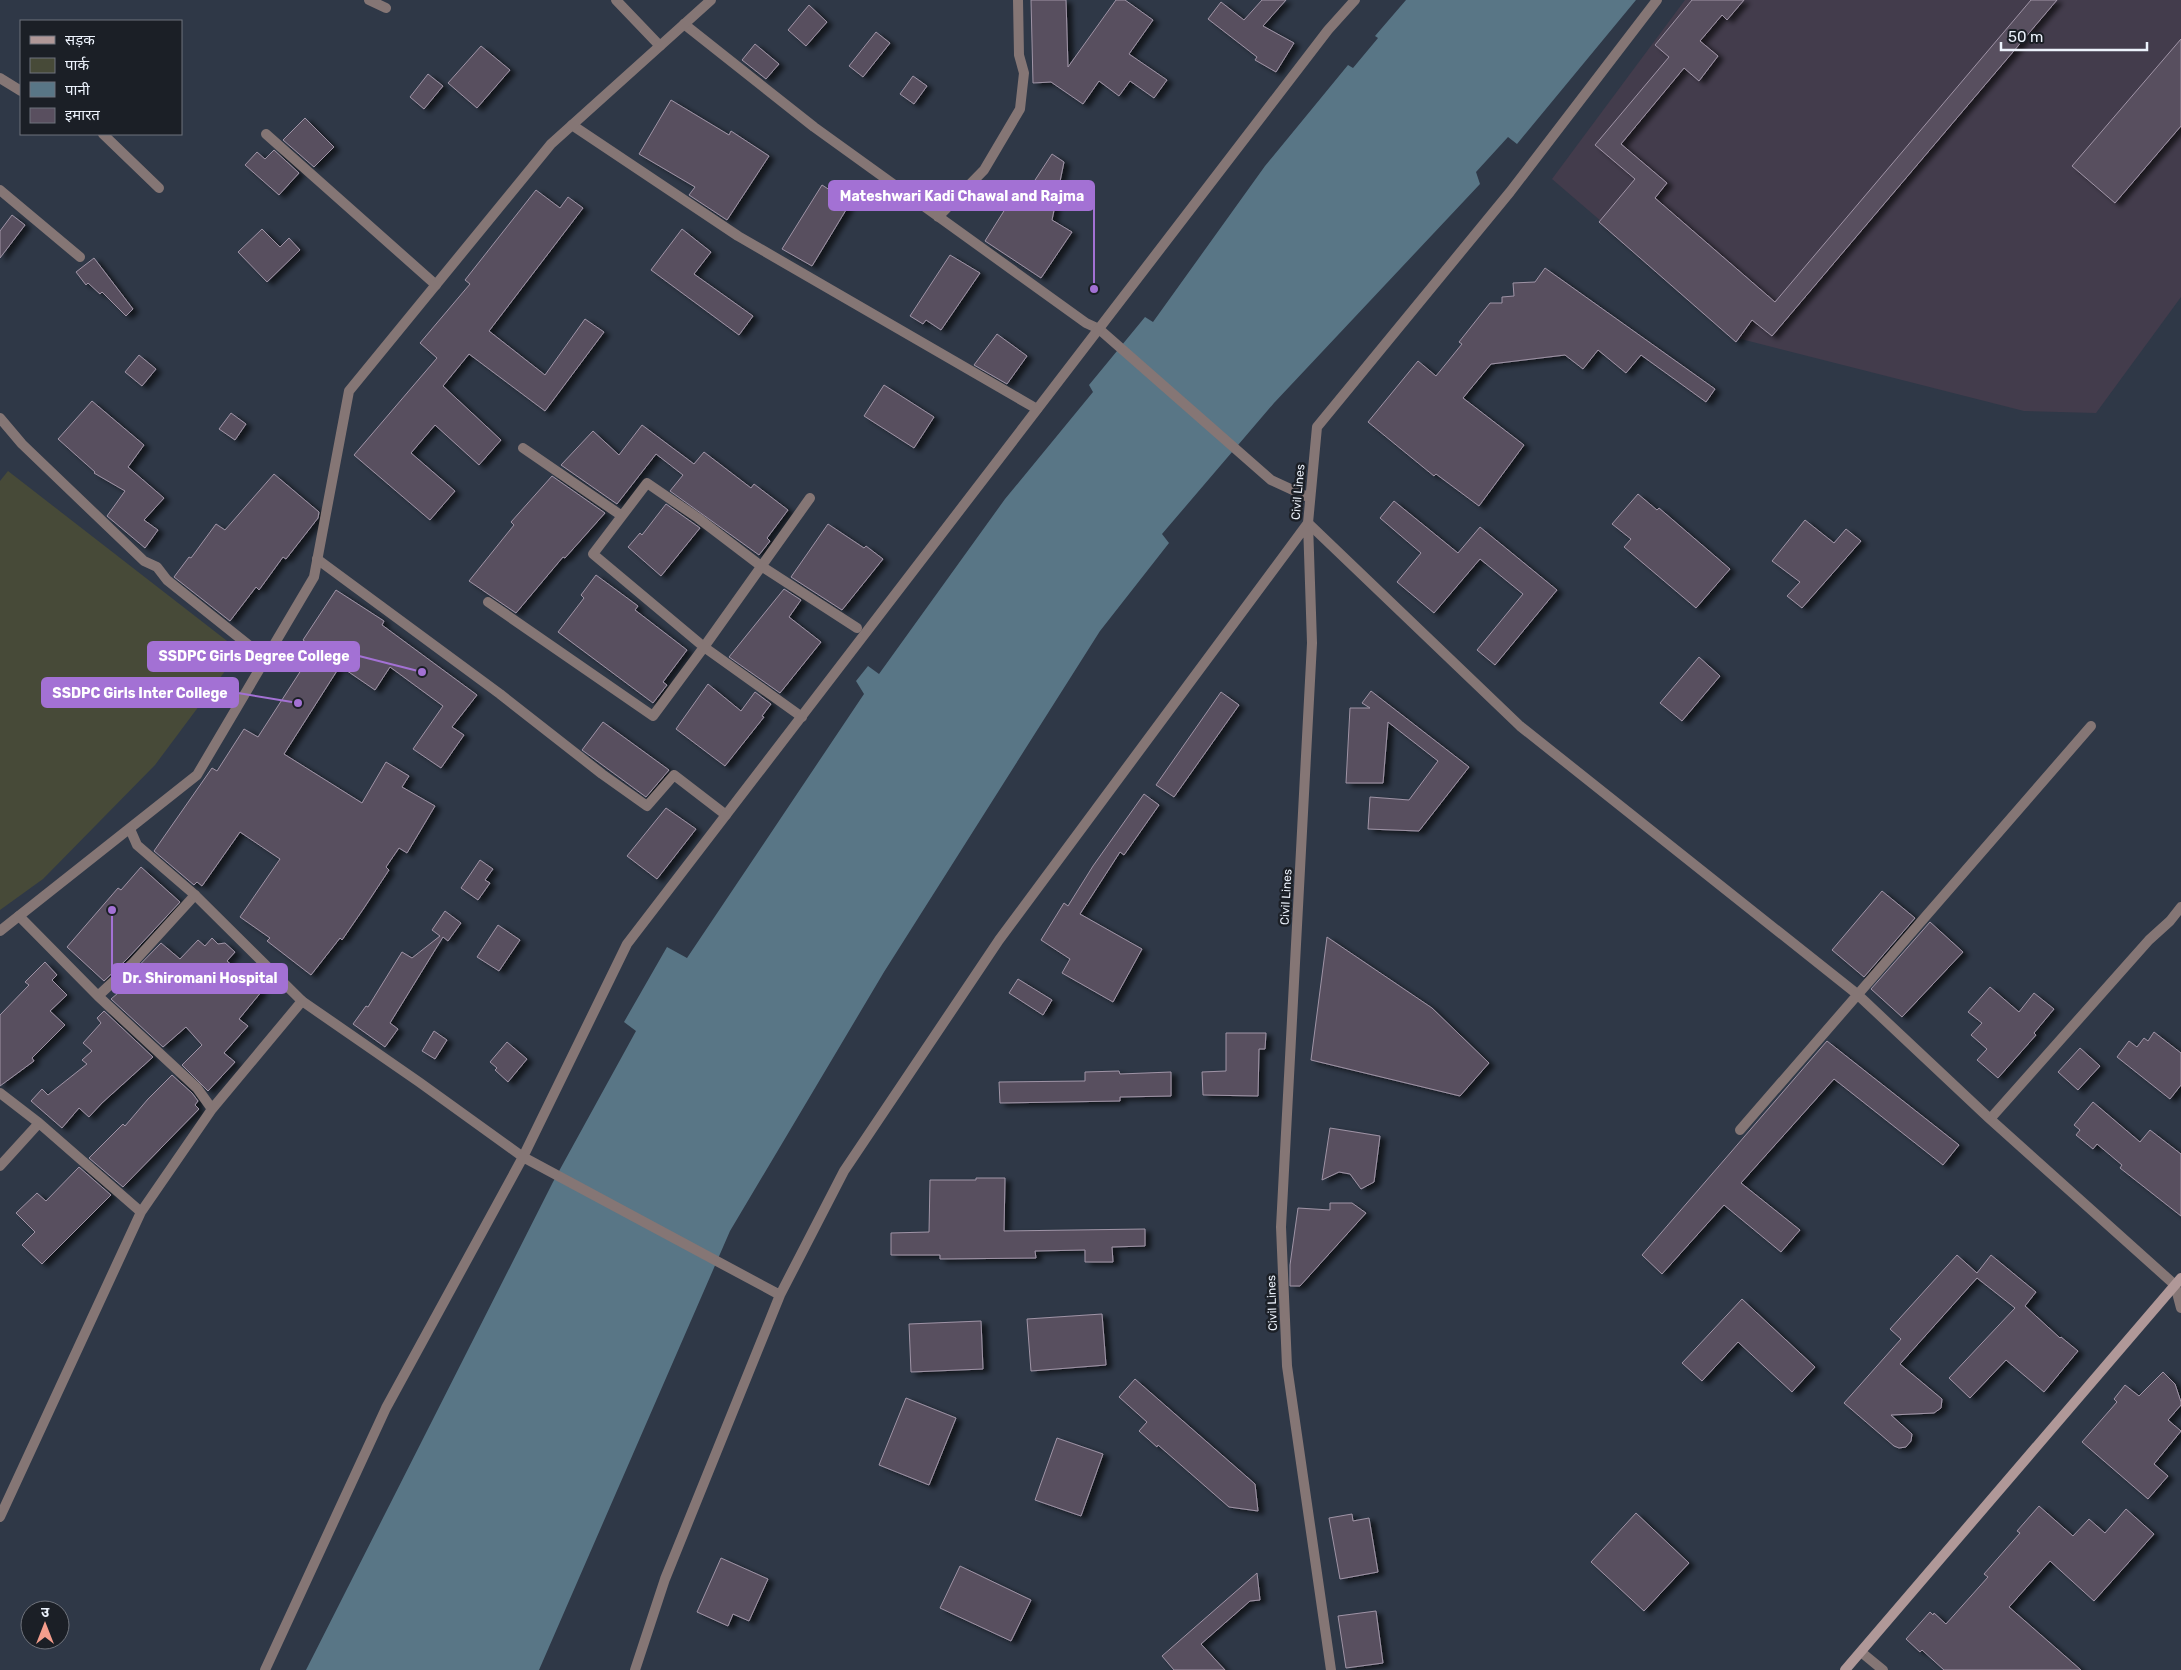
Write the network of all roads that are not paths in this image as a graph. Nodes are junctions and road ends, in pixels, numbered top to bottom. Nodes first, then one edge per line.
1 (368, 0) edge
2 (616, 0) edge
3 (711, 0) edge
4 (1018, 0) edge
5 (1354, 0) edge
6 (1657, 0) edge
7 (386, 8) dead end
8 (684, 24) junction
9 (660, 46) junction
10 (0, 78) edge
11 (20, 89) edge
12 (572, 125) junction
13 (266, 134) dead end
14 (104, 135) edge
15 (159, 188) dead end
16 (0, 190) edge
17 (938, 216) junction
18 (80, 257) dead end
19 (436, 285) junction
20 (1099, 328) junction
21 (1038, 409) junction
22 (0, 418) edge
23 (522, 448) dead end
24 (810, 498) dead end
25 (1310, 498) junction
26 (622, 516) junction
27 (1308, 523) junction
28 (317, 559) junction
29 (761, 566) junction
30 (488, 602) dead end
31 (857, 628) dead end
32 (704, 647) junction
33 (266, 659) junction
34 (802, 717) junction
35 (2091, 726) dead end
36 (726, 815) junction
37 (130, 829) junction
38 (195, 895) junction
39 (2181, 907) edge
40 (19, 916) junction
41 (0, 931) edge
42 (1857, 994) junction
43 (98, 996) junction
44 (302, 1001) junction
45 (0, 1093) edge
46 (212, 1109) junction
47 (1990, 1119) junction
48 (39, 1122) junction
49 (1740, 1130) dead end
50 (522, 1157) junction
51 (0, 1166) edge
52 (141, 1212) junction
53 (2178, 1282) edge
54 (780, 1295) junction
55 (2181, 1308) edge
56 (0, 1517) edge
57 (1861, 1652) junction
58 (1330, 1669) edge
59 (265, 1670) edge
60 (635, 1670) edge
61 (1845, 1670) edge
62 (1883, 1670) edge

1 - 7 street
2 - 9 street
3 - 8 street
4 - 17 street
5 - 20 street
6 - 25 street, Civil Lines
8 - 9 street
8 - 17 street
9 - 12 street
10 - 11 street
12 - 19 street
12 - 21 street
13 - 19 street
14 - 15 street
16 - 18 street
17 - 20 street
19 - 28 street
20 - 21 street
20 - 25 street
21 - 34 street
22 - 33 street
23 - 26 street
24 - 29 street
25 - 27 street, Civil Lines
26 - 29 street
26 - 32 street
27 - 42 street
27 - 54 street
27 - 58 street, Civil Lines
28 - 33 street
28 - 36 street
29 - 31 street
29 - 32 street
30 - 32 street
32 - 34 street
33 - 37 street
34 - 36 street
35 - 42 street
36 - 50 street
37 - 38 street
37 - 40 street
38 - 43 street
38 - 44 street
39 - 47 street
40 - 41 street
40 - 43 street
42 - 47 street
42 - 49 street
43 - 46 street
44 - 46 street
44 - 50 street
45 - 48 street
46 - 52 street
47 - 53 street
48 - 51 street
48 - 52 street
50 - 54 street
50 - 59 street
52 - 56 street
53 - 55 street
53 - 57 main road
54 - 60 street
57 - 61 main road
57 - 62 street

